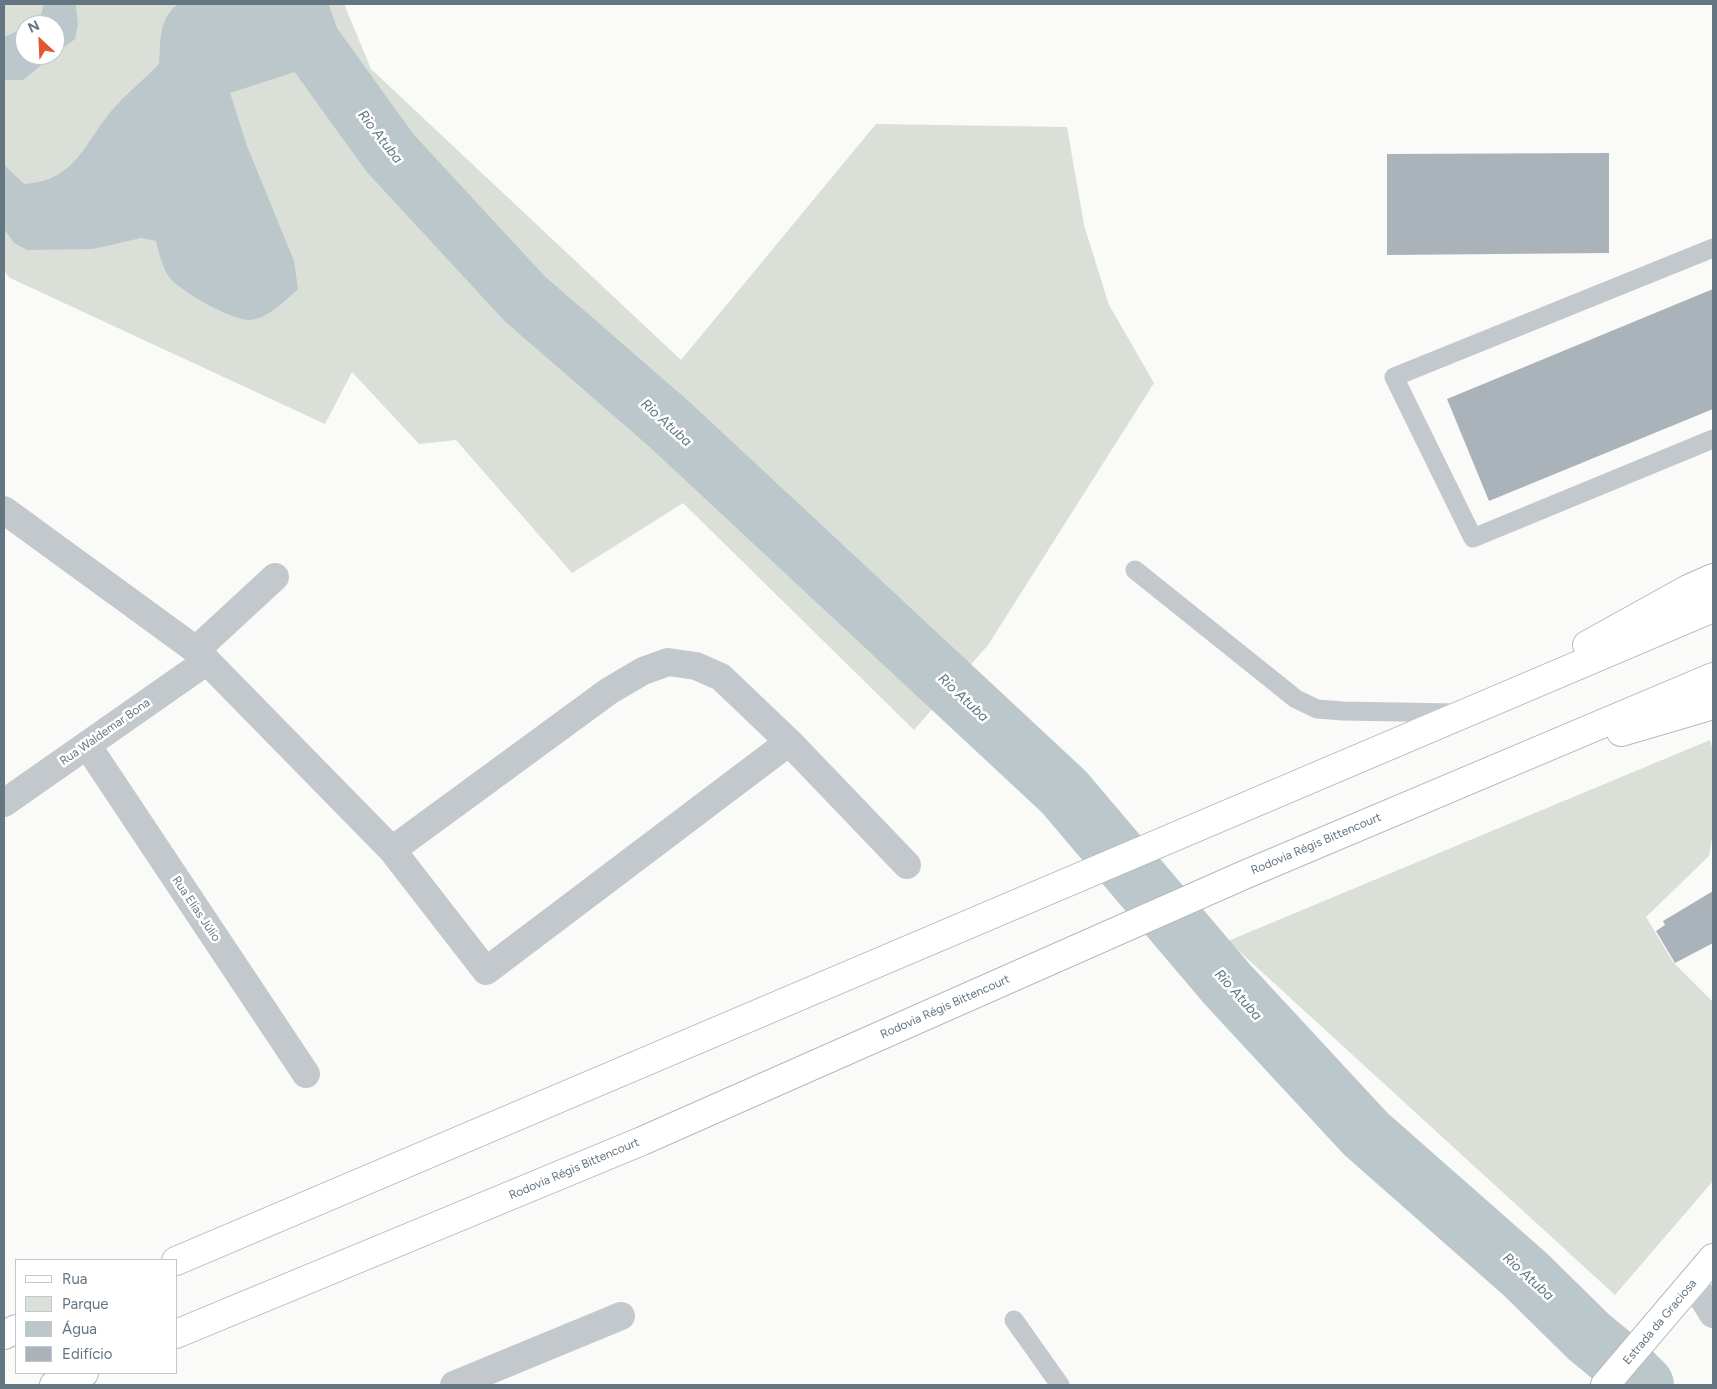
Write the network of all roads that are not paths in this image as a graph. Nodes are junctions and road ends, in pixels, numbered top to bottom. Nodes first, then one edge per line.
1 (1713, 248) edge
2 (1713, 439) edge
3 (4, 510) edge
4 (1135, 570) dead end
5 (275, 577) dead end
6 (1713, 578) edge
7 (1713, 608) edge
8 (201, 656) junction
9 (1713, 677) edge
10 (1713, 705) edge
11 (1466, 713) junction
12 (789, 742) junction
13 (87, 745) junction
14 (1487, 772) junction
15 (4, 803) edge
16 (392, 850) junction
17 (907, 865) dead end
18 (306, 1074) dead end
19 (1713, 1258) edge
20 (178, 1260) edge
21 (1693, 1282) junction
22 (1713, 1314) edge
23 (620, 1316) dead end
24 (1014, 1320) dead end
25 (15, 1329) edge
26 (178, 1333) edge
27 (4, 1335) edge
28 (82, 1374) edge
29 (54, 1385) edge
30 (454, 1385) edge
31 (1060, 1385) edge
32 (1605, 1385) edge

1 - 2 lane
3 - 8 street
4 - 11 lane
5 - 8 street, Rua Waldemar Bona
6 - 11 main road
7 - 11 main road
8 - 13 street, Rua Waldemar Bona
8 - 16 street
9 - 14 main road, Rodovia Régis Bittencourt
10 - 14 main road
11 - 20 main road
12 - 16 street
12 - 16 street
12 - 17 street
13 - 15 street, Rua Waldemar Bona
13 - 18 street, Rua Elias Júlio
14 - 26 main road, Rodovia Régis Bittencourt
19 - 21 main road, Estrada da Graciosa
21 - 22 street
21 - 32 main road, Estrada da Graciosa
23 - 30 street
24 - 31 lane
25 - 27 main road
28 - 29 main road

